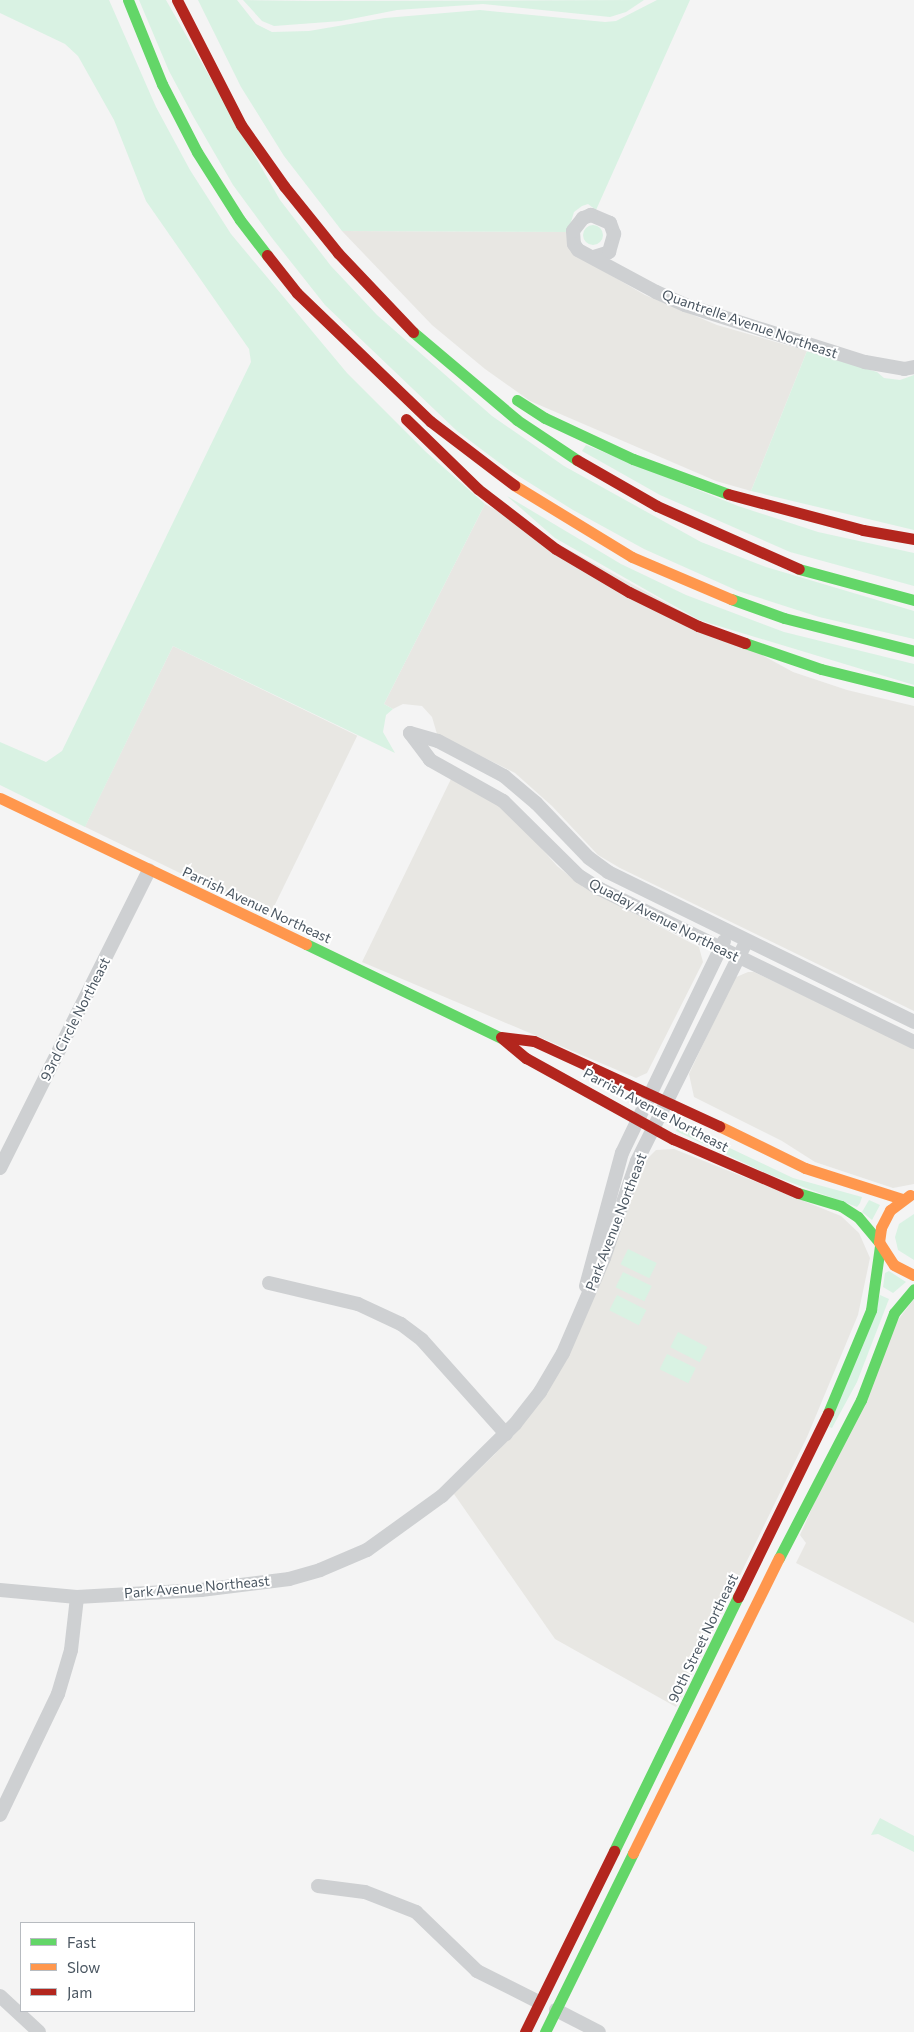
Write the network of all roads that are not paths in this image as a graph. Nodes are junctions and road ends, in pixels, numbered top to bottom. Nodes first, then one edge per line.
1 (128, 0) edge
2 (177, 0) edge
3 (338, 253) junction
4 (594, 257) dead end
5 (324, 316) junction
6 (914, 367) edge
7 (383, 394) dead end
8 (395, 407) dead end
9 (914, 539) edge
10 (914, 600) edge
11 (914, 651) edge
12 (914, 692) edge
13 (0, 798) edge
14 (149, 870) junction
15 (728, 933) junction
16 (746, 942) junction
17 (720, 950) junction
18 (738, 958) junction
19 (914, 1022) edge
20 (501, 1037) junction
21 (914, 1042) edge
22 (652, 1093) junction
23 (668, 1101) junction
24 (639, 1118) junction
25 (654, 1128) junction
26 (0, 1168) edge
27 (909, 1197) edge
28 (879, 1244) junction
29 (914, 1275) edge
30 (269, 1283) dead end
31 (914, 1289) edge
32 (580, 1317) junction
33 (506, 1434) junction
34 (0, 1590) edge
35 (77, 1597) junction
36 (0, 1815) edge
37 (318, 1886) dead end
38 (0, 1996) edge
39 (539, 2002) junction
40 (556, 2010) junction
41 (39, 2032) edge
42 (525, 2032) edge
43 (545, 2032) edge
44 (599, 2032) edge

1 - 5 main road
2 - 3 main road
3 - 9 main road
3 - 10 main road
4 - 6 street, Quantrelle Avenue Northeast
5 - 7 main road
5 - 11 main road
8 - 12 main road
13 - 14 main road, Parrish Avenue Northeast
14 - 20 main road, Parrish Avenue Northeast
14 - 26 street, 93rd Circle Northeast
15 - 16 street, Quaday Avenue Northeast
15 - 17 street, Park Avenue Northeast
15 - 17 street, Quaday Avenue Northeast
16 - 18 street, Park Avenue Northeast
16 - 19 street, Quaday Avenue Northeast
17 - 18 street, Quaday Avenue Northeast
17 - 22 street, Park Avenue Northeast
18 - 21 street, Quaday Avenue Northeast
18 - 23 street, Park Avenue Northeast
20 - 22 main road, Parrish Avenue Northeast
20 - 24 main road, Parrish Avenue Northeast
22 - 23 main road, Parrish Avenue Northeast
22 - 24 street, Park Avenue Northeast
23 - 25 street, Park Avenue Northeast
23 - 27 main road, Parrish Avenue Northeast
24 - 25 main road, Parrish Avenue Northeast
24 - 32 street, Park Avenue Northeast
25 - 28 main road, Parrish Avenue Northeast
25 - 32 street, Park Avenue Northeast
27 - 28 main road, 90th Street Northeast
28 - 29 main road, Parrish Avenue Northeast
28 - 39 main road, 90th Street Northeast
30 - 33 street
31 - 40 main road
32 - 33 street, Park Avenue Northeast
33 - 35 street, Park Avenue Northeast
34 - 35 street, Park Avenue Northeast
35 - 36 street
37 - 39 street
38 - 41 street
39 - 42 main road, 90th Street Northeast
40 - 43 main road
40 - 44 street

